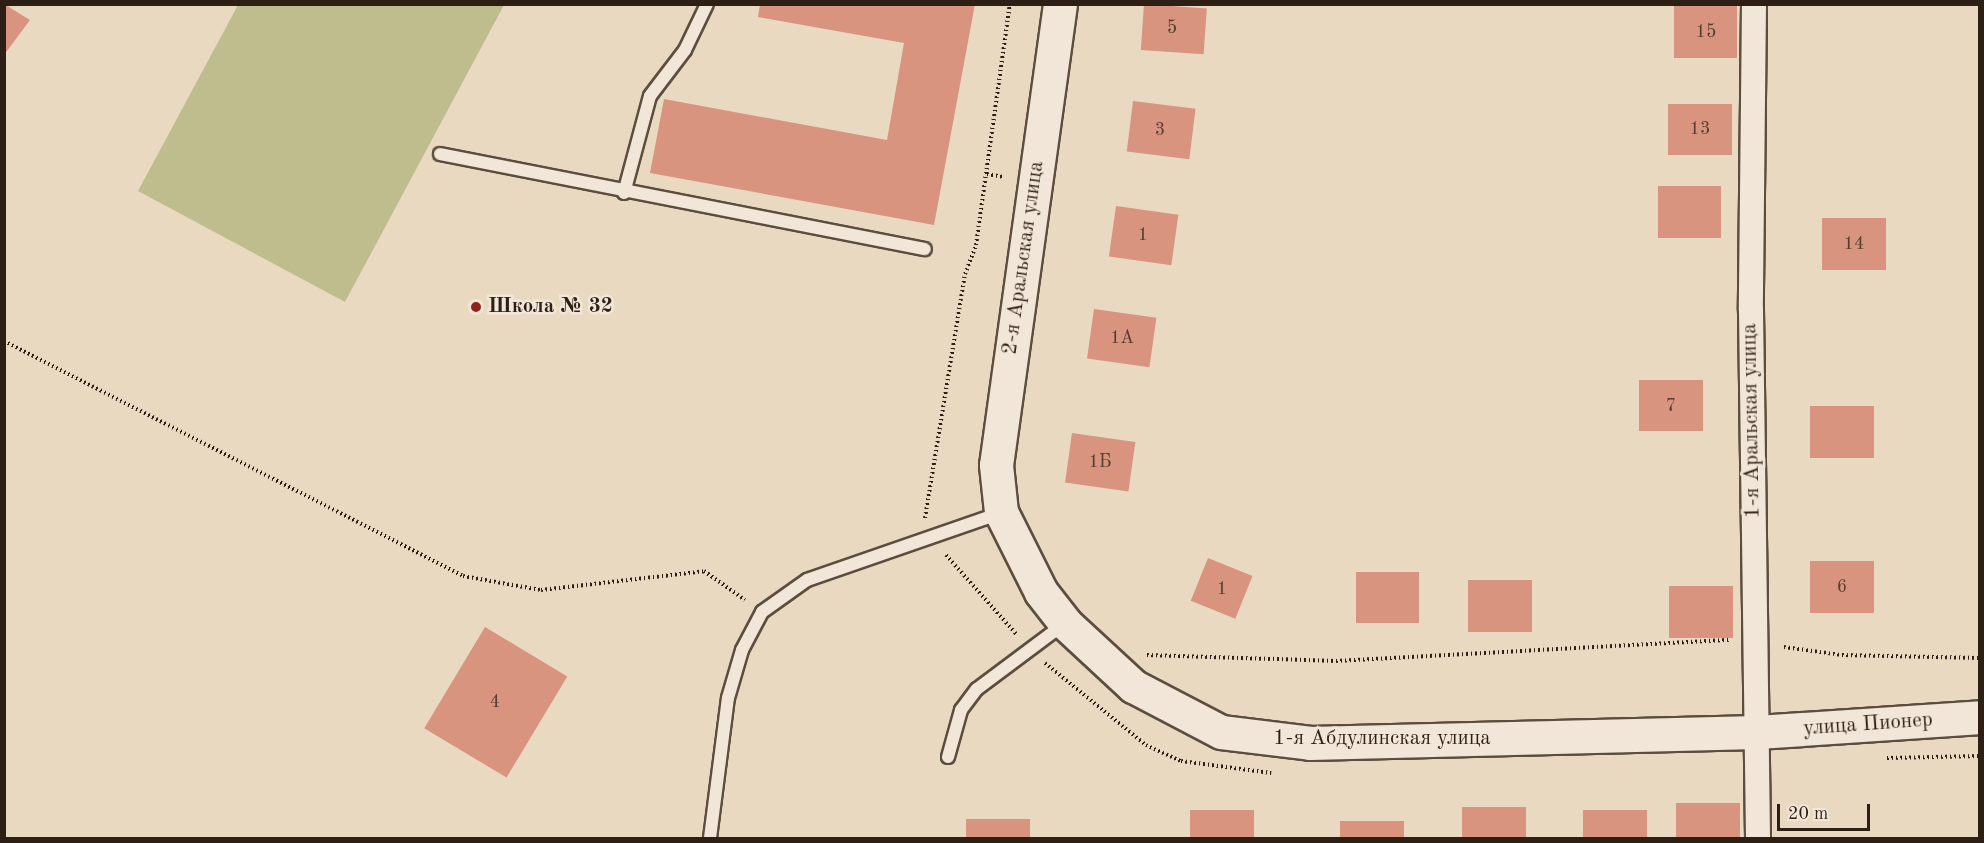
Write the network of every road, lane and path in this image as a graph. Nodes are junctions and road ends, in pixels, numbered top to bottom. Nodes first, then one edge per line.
1 (707, 4) edge
2 (1010, 4) edge
3 (1060, 4) edge
4 (1754, 4) edge
5 (440, 154) dead end
6 (624, 193) junction
7 (925, 249) dead end
8 (4, 341) edge
9 (1001, 512) junction
10 (931, 537) junction
11 (762, 612) junction
12 (1065, 623) junction
13 (1755, 637) junction
14 (1098, 656) junction
15 (1980, 658) edge
16 (1980, 717) edge
17 (1757, 732) junction
18 (948, 757) dead end
19 (710, 838) edge
20 (1758, 838) edge

1 - 6 lane
2 - 10 path
3 - 9 street, 2-я Аральская улица
4 - 13 street, 1-я Аральская улица
5 - 6 lane
6 - 7 lane
8 - 11 path
9 - 10 lane
9 - 12 street, 1-я Абдулинская улица
10 - 11 lane
11 - 19 lane
12 - 14 street, 1-я Абдулинская улица
12 - 18 lane
13 - 14 path
13 - 15 path
13 - 17 street, 1-я Аральская улица
14 - 17 street, 1-я Абдулинская улица
16 - 17 street, улица Пионер
17 - 20 street, 1-я Аральская улица

